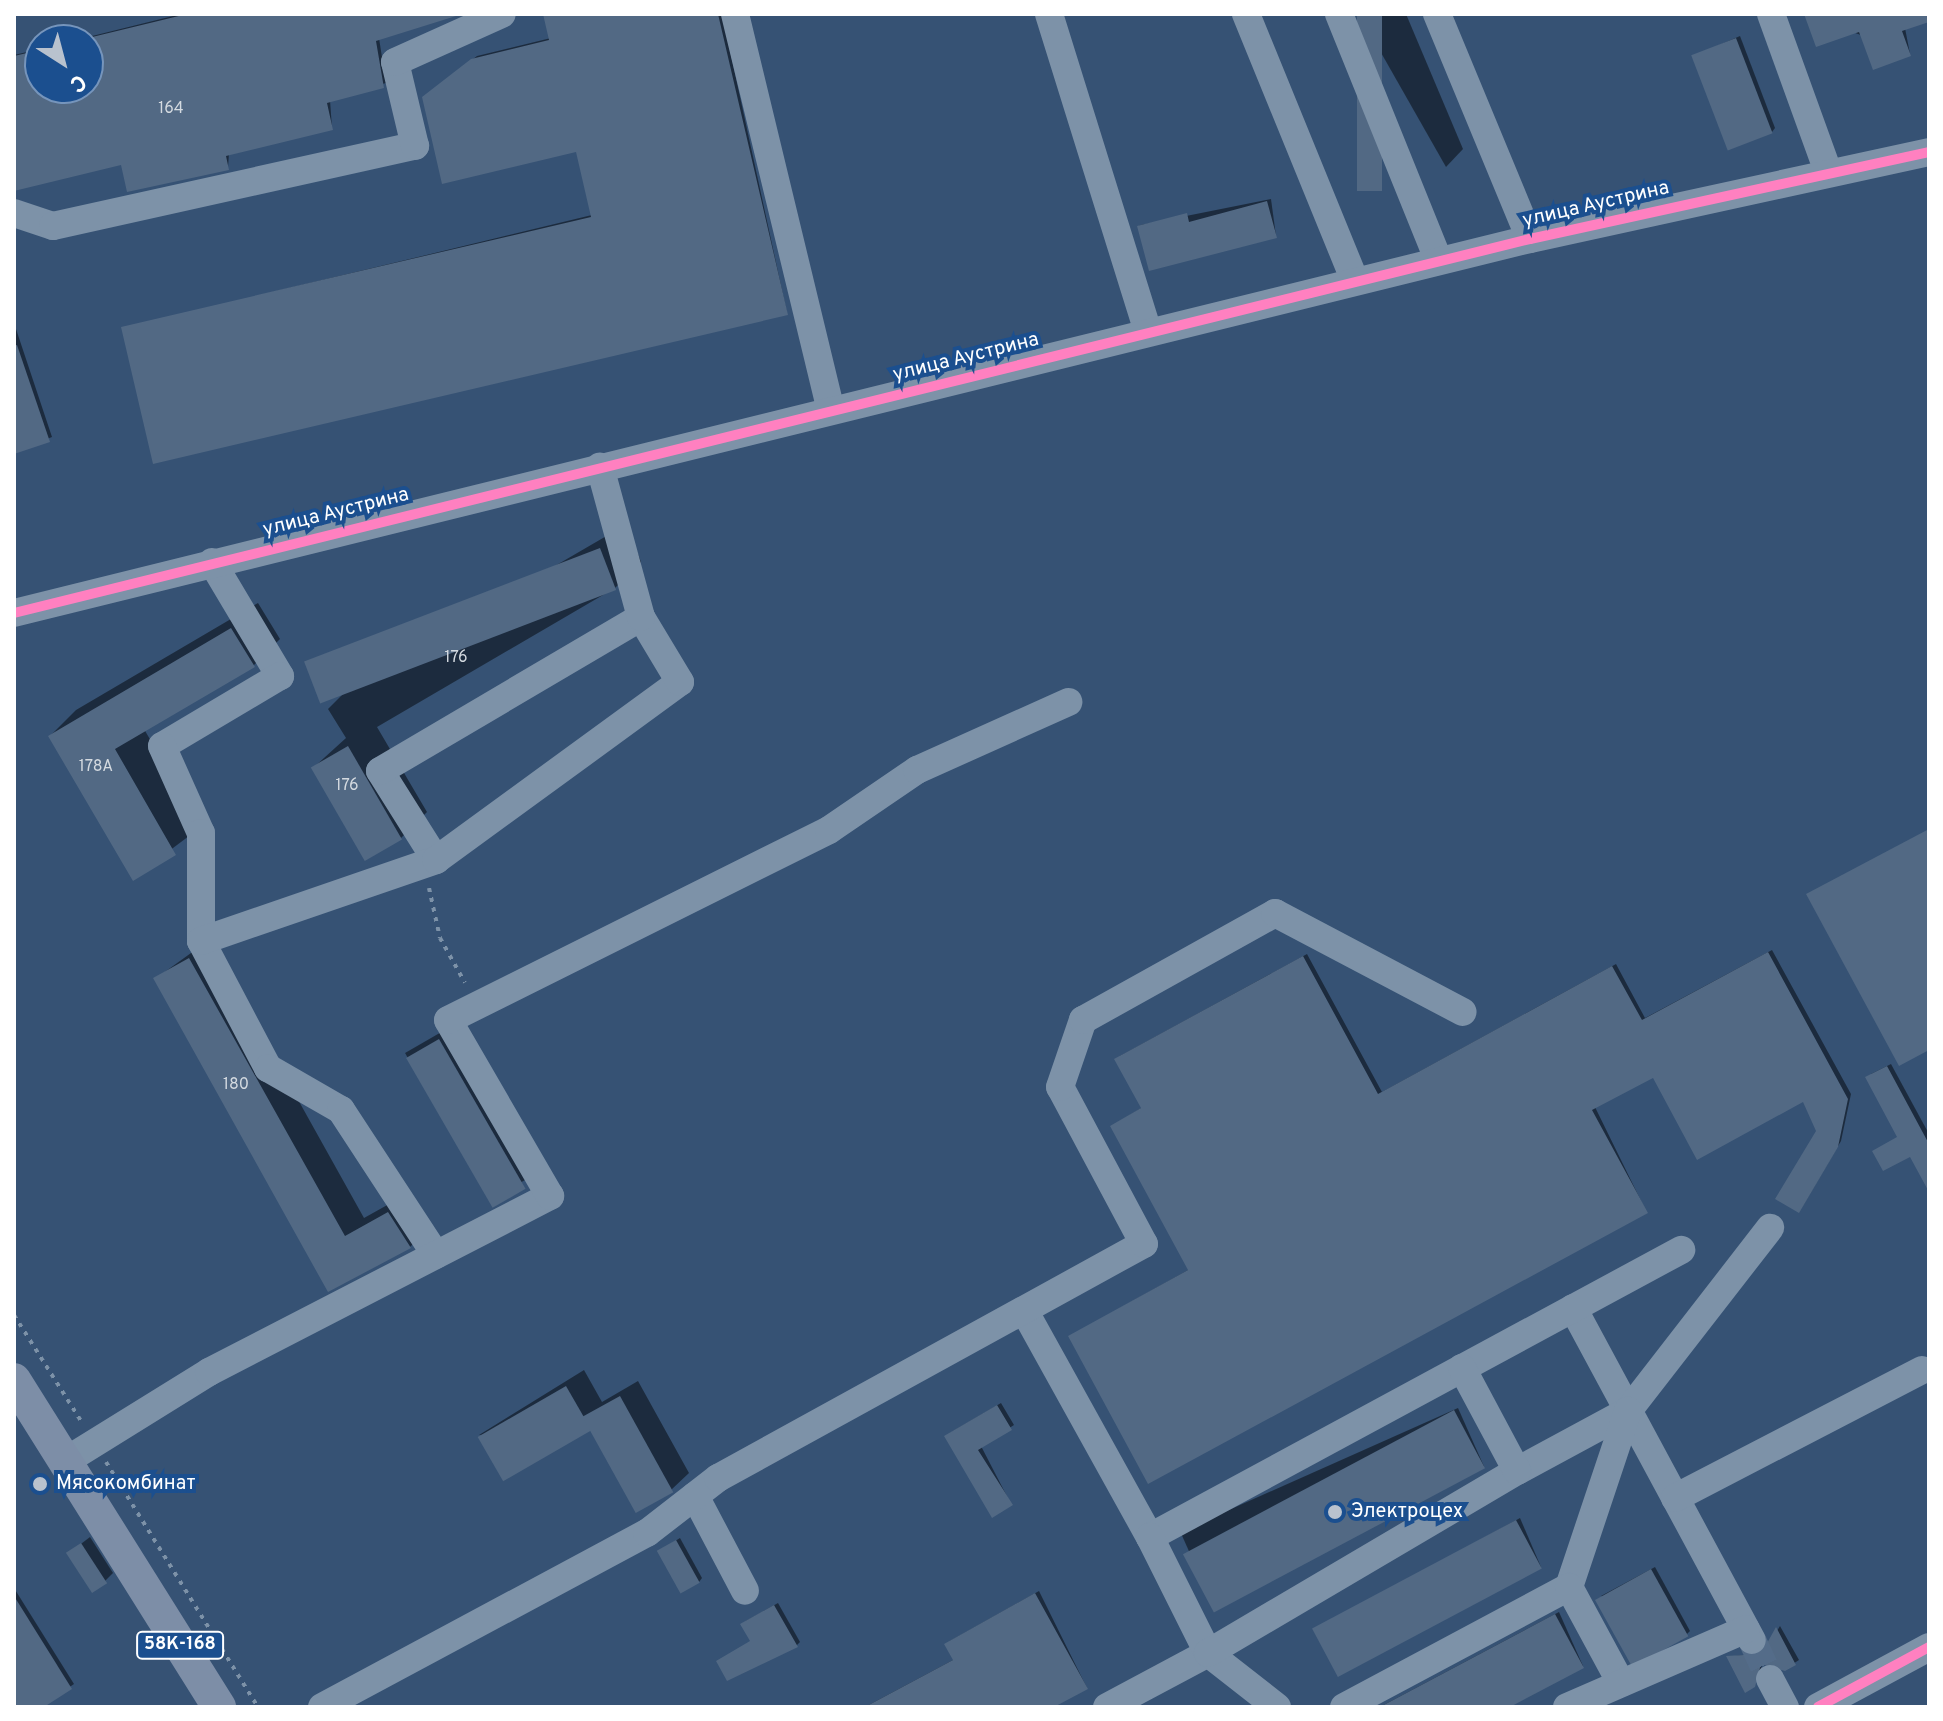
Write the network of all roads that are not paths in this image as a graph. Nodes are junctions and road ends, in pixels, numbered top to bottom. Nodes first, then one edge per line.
1 (502, 14) edge
2 (735, 14) edge
3 (1049, 14) edge
4 (1246, 14) edge
5 (1339, 14) edge
6 (1437, 14) edge
7 (1771, 14) edge
8 (1929, 152) edge
9 (1827, 169) junction
10 (14, 213) edge
11 (1530, 239) junction
12 (1439, 261) junction
13 (1355, 281) junction
14 (1148, 332) junction
15 (831, 410) junction
16 (600, 467) junction
17 (212, 562) junction
18 (14, 613) edge
19 (641, 617) junction
20 (1068, 702) dead end
21 (430, 863) junction
22 (201, 941) junction
23 (1463, 1012) dead end
24 (1770, 1228) dead end
25 (1681, 1250) dead end
26 (436, 1255) junction
27 (1573, 1308) junction
28 (1024, 1310) junction
29 (1462, 1368) junction
30 (1922, 1370) dead end
31 (14, 1380) edge
32 (1628, 1411) junction
33 (64, 1462) junction
34 (1517, 1471) junction
35 (695, 1496) junction
36 (1675, 1498) junction
37 (1150, 1537) junction
38 (1569, 1587) junction
39 (745, 1591) dead end
40 (1929, 1647) edge
41 (1208, 1653) junction
42 (1770, 1679) tunnel mouth
43 (1621, 1683) junction
44 (219, 1707) edge
45 (322, 1707) edge
46 (1107, 1707) edge
47 (1277, 1707) edge
48 (1344, 1707) edge
49 (1567, 1707) edge
50 (1785, 1707) edge
51 (1818, 1707) edge

1 - 10 street
2 - 15 street
3 - 14 street
4 - 13 street
5 - 12 street
6 - 11 street
7 - 9 street
8 - 9 street, улица Аустрина
9 - 11 street, улица Аустрина
11 - 12 street, улица Аустрина
12 - 13 street, улица Аустрина
13 - 14 street, улица Аустрина
14 - 15 street, улица Аустрина
15 - 16 street, улица Аустрина
16 - 17 street, улица Аустрина
16 - 19 street
17 - 18 street, улица Аустрина
17 - 22 street
19 - 21 street
19 - 21 street
20 - 26 street
21 - 22 street
22 - 26 street
23 - 28 street
24 - 32 street
25 - 27 street
26 - 33 street
27 - 29 street
27 - 32 street
28 - 35 street
28 - 37 street
29 - 34 street
29 - 37 street
30 - 36 street
31 - 33 main road, 58К-168
32 - 34 street
32 - 36 street
32 - 38 street
33 - 44 main road, 58К-168
34 - 41 street
35 - 39 street
35 - 45 street
36 - 43 street
37 - 41 street
38 - 43 street
38 - 48 street
40 - 51 street
41 - 46 street
41 - 47 street
42 - 50 street
43 - 49 street

